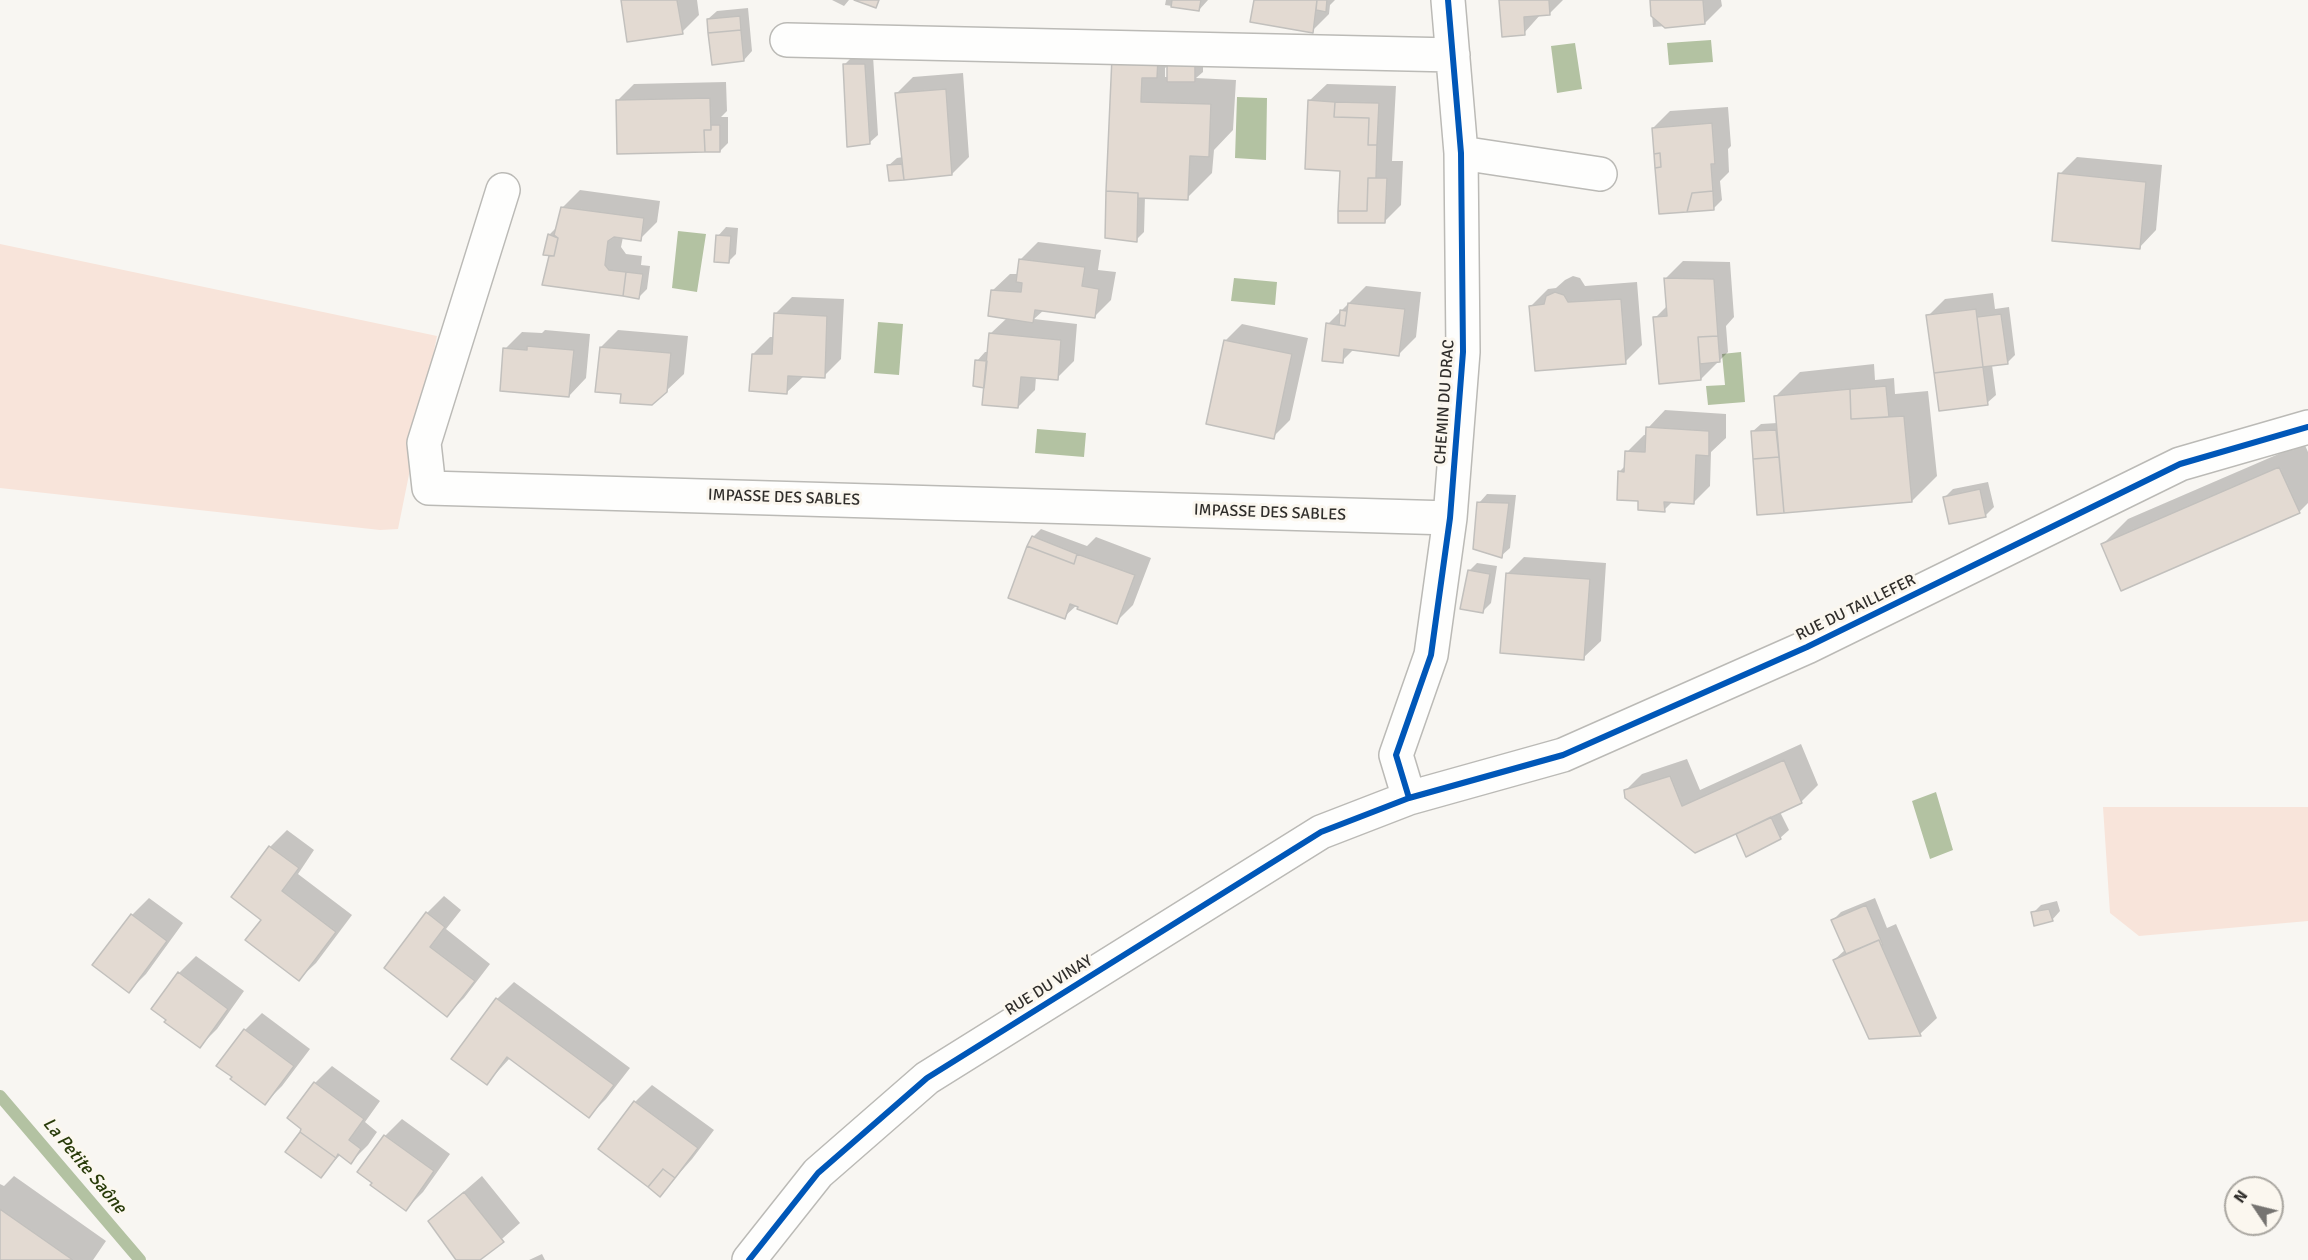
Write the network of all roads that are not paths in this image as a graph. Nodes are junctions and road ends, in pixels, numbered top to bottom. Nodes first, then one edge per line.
1 (1448, 0) edge
2 (787, 40) dead end
3 (1453, 55) junction
4 (1461, 153) junction
5 (1600, 174) dead end
6 (503, 190) dead end
7 (2308, 427) edge
8 (1450, 518) junction
9 (1409, 798) junction
10 (749, 1260) edge

1 - 3 street, CHEMIN DU DRAC
2 - 3 street
3 - 4 street, CHEMIN DU DRAC
4 - 5 street
4 - 8 street, CHEMIN DU DRAC
6 - 8 street, IMPASSE DES SABLES
7 - 9 street, RUE DU TAILLEFER
8 - 9 street, CHEMIN DU DRAC
9 - 10 street, RUE DU VINAY

